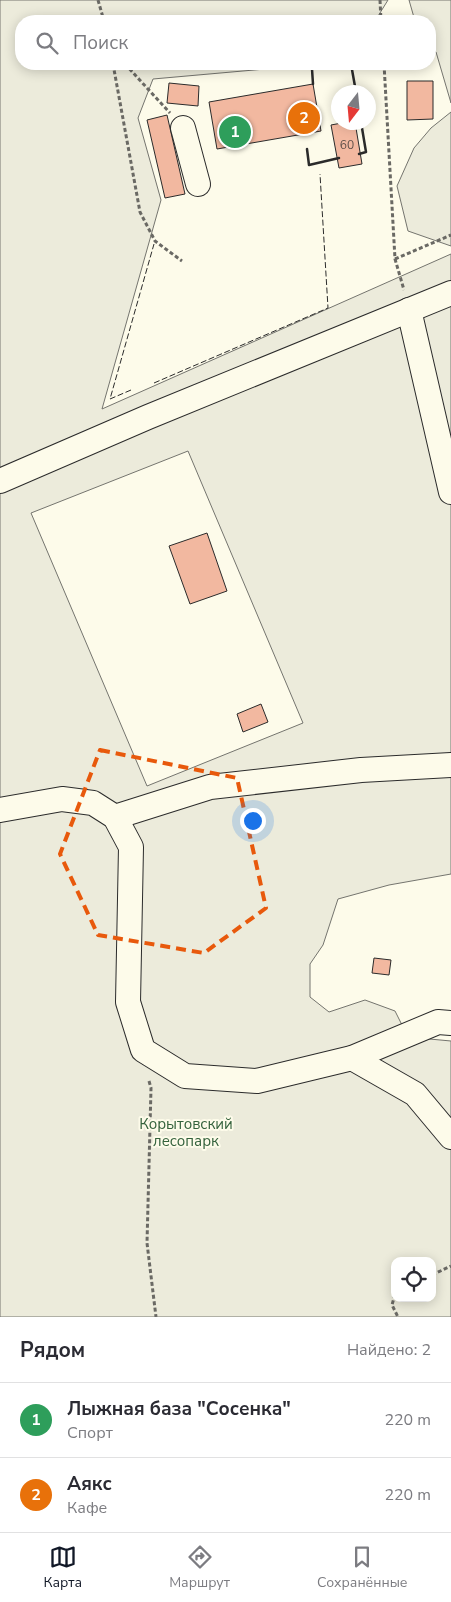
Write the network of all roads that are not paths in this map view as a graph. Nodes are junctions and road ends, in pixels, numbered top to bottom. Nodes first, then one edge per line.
1 (183, 128) road end
2 (198, 184) dead end
3 (451, 293) edge
4 (409, 310) junction
5 (0, 480) edge
6 (451, 492) edge
7 (451, 765) edge
8 (0, 810) edge
9 (116, 817) junction
10 (451, 1022) edge
11 (352, 1058) junction
12 (451, 1137) edge

1 - 2 street
3 - 4 street
4 - 5 street
4 - 6 street
7 - 9 street
8 - 9 street
9 - 11 street
10 - 11 street
11 - 12 street

